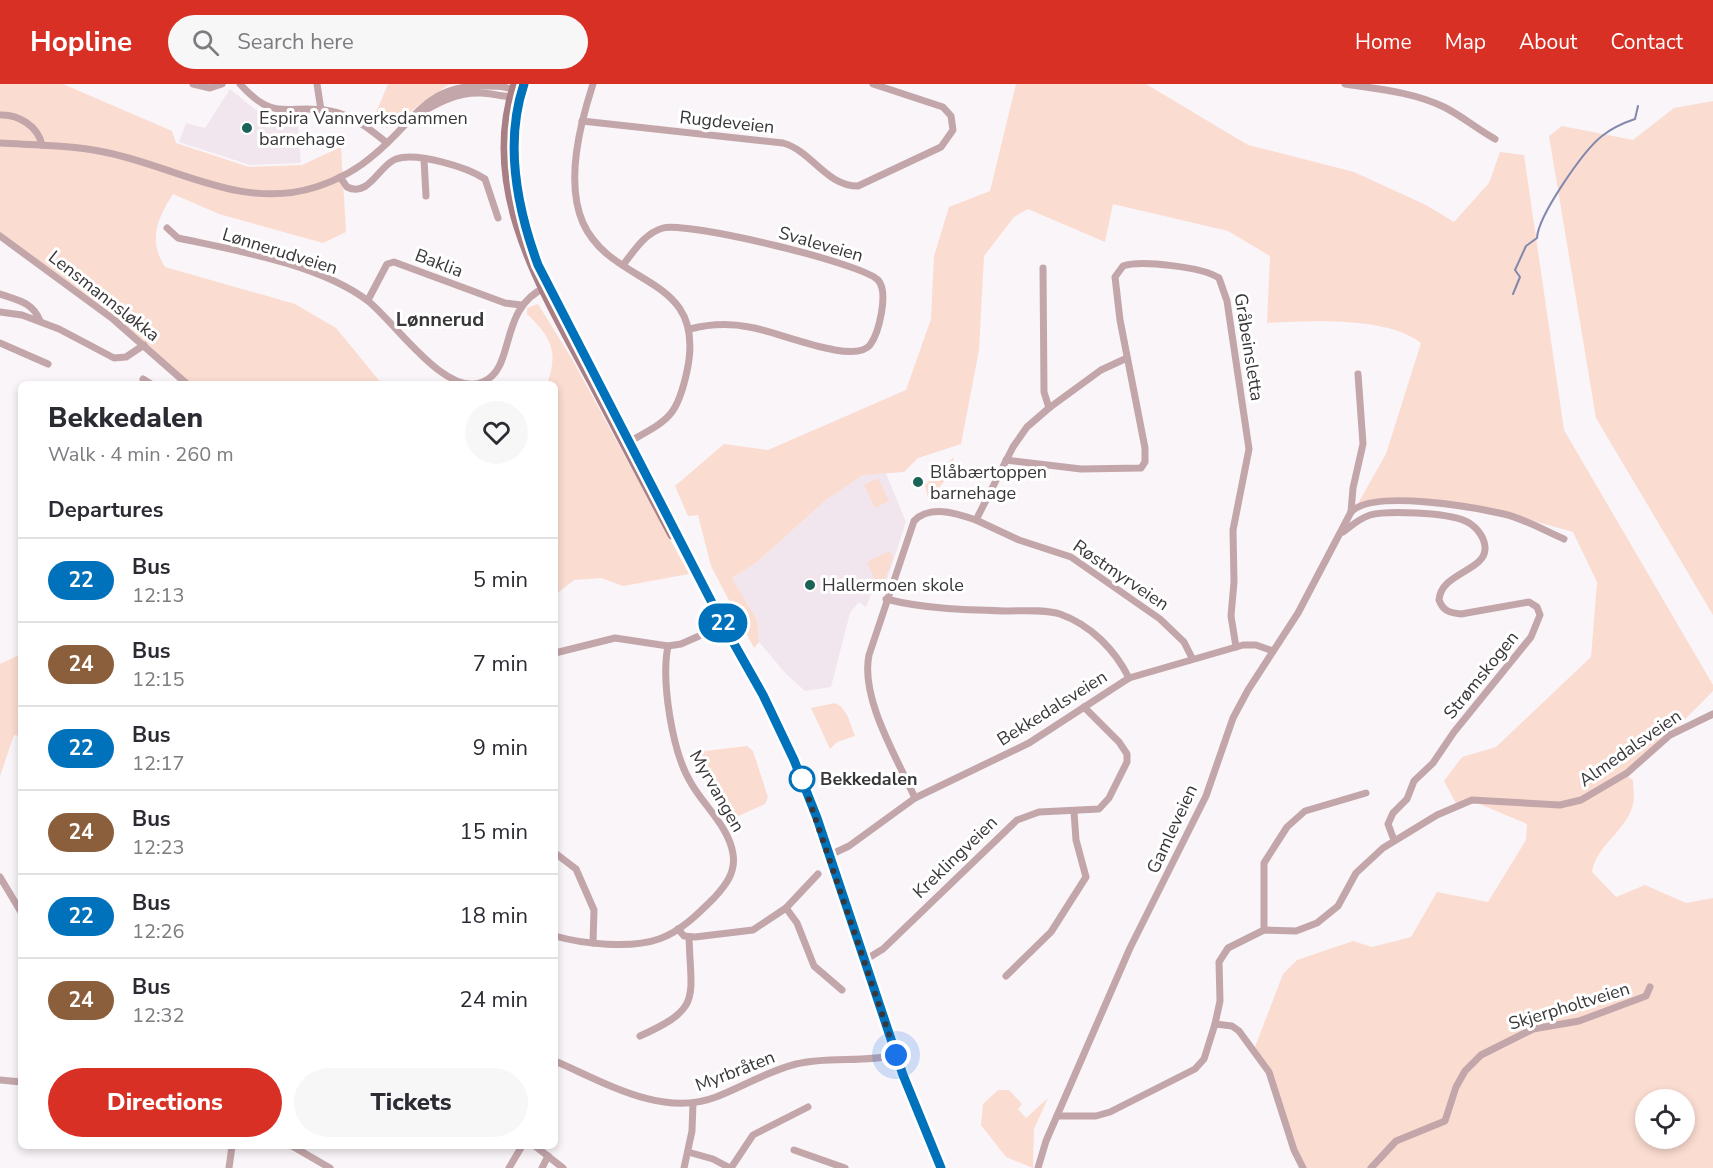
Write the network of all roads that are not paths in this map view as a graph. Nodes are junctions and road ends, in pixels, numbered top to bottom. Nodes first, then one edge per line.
1 (193, 84) edge
2 (222, 84) edge
3 (240, 84) edge
4 (317, 84) edge
5 (524, 84) edge
6 (593, 84) edge
7 (873, 84) edge
8 (1345, 84) edge
9 (515, 92) edge
10 (321, 110) junction
11 (0, 115) edge
12 (582, 121) junction
13 (1495, 139) dead end
14 (0, 143) edge
15 (387, 143) junction
16 (42, 145) junction
17 (424, 159) junction
18 (340, 177) junction
19 (426, 196) dead end
20 (498, 218) dead end
21 (166, 228) dead end
22 (0, 236) edge
23 (623, 265) junction
24 (1042, 268) dead end
25 (545, 288) junction
26 (0, 294) edge
27 (368, 300) junction
28 (520, 305) junction
29 (0, 312) edge
30 (40, 321) junction
31 (690, 329) junction
32 (0, 343) edge
33 (144, 345) junction
34 (1127, 358) junction
35 (48, 364) dead end
36 (1358, 374) dead end
37 (143, 379) dead end
38 (146, 381) edge
39 (184, 381) edge
40 (457, 381) edge
41 (485, 381) edge
42 (1049, 408) junction
43 (628, 442) junction
44 (1006, 460) junction
45 (1351, 512) junction
46 (976, 520) junction
47 (1341, 534) junction
48 (1564, 539) dead end
49 (886, 599) junction
50 (724, 626) junction
51 (668, 645) junction
52 (1236, 647) junction
53 (1273, 651) junction
54 (558, 652) edge
55 (1192, 658) junction
56 (1129, 678) junction
57 (1084, 707) junction
58 (1713, 714) edge
59 (1366, 793) dead end
60 (915, 798) junction
61 (1074, 812) junction
62 (1394, 840) junction
63 (558, 855) edge
64 (830, 855) junction
65 (818, 874) dead end
66 (0, 877) edge
67 (18, 907) edge
68 (786, 908) junction
69 (678, 929) junction
70 (1264, 930) junction
71 (558, 937) edge
72 (689, 937) junction
73 (593, 943) junction
74 (865, 960) junction
75 (1006, 976) dead end
76 (1650, 987) dead end
77 (842, 990) dead end
78 (1215, 1024) junction
79 (640, 1036) dead end
80 (896, 1055) junction
81 (558, 1062) edge
82 (0, 1080) edge
83 (18, 1082) edge
84 (693, 1103) junction
85 (808, 1107) dead end
86 (1057, 1116) junction
87 (232, 1149) edge
88 (297, 1149) edge
89 (520, 1149) edge
90 (539, 1149) edge
91 (794, 1150) dead end
92 (688, 1152) junction
93 (548, 1156) junction
94 (229, 1168) edge
95 (330, 1168) edge
96 (509, 1168) edge
97 (542, 1168) edge
98 (563, 1168) edge
99 (684, 1168) edge
100 (730, 1168) edge
101 (845, 1168) edge
102 (941, 1168) edge
103 (1038, 1168) edge
104 (1303, 1168) edge
105 (1371, 1168) edge

1 - 2 street
3 - 10 street
4 - 10 street
5 - 9 main road
6 - 12 street
7 - 12 street, Rugdeveien
8 - 13 street
9 - 15 street
9 - 25 main road
10 - 15 street
11 - 16 street
12 - 23 street
14 - 16 street
15 - 18 street
16 - 18 street
17 - 18 street
17 - 19 street
17 - 20 street
21 - 27 street, Lønnerudveien
22 - 33 street, Lensmannsløkka
23 - 31 street
23 - 31 street, Svaleveien
24 - 42 street
25 - 28 street
25 - 43 main road
26 - 30 street
27 - 28 street, Baklia
27 - 40 street, Lønnerudveien
28 - 41 street, Lønnerudveien
29 - 30 street
30 - 33 street
31 - 43 street
32 - 35 street
33 - 39 street, Lensmannsløkka
34 - 42 street
34 - 44 street, Gråbeinsletta
34 - 52 street, Gråbeinsletta
36 - 45 street, Gamleveien
37 - 38 street
42 - 44 street
43 - 50 main road
44 - 46 street
45 - 47 street, Gamleveien
45 - 48 street
46 - 49 street, Røstmyrveien
46 - 55 street, Røstmyrveien
47 - 53 street, Gamleveien
47 - 62 street, Strømskogen
49 - 56 street
49 - 60 street
50 - 51 street
50 - 64 main road
51 - 54 street
51 - 69 street, Myrvangen
52 - 53 street, Bekkedalsveien
52 - 55 street, Bekkedalsveien
53 - 86 street, Gamleveien
55 - 56 street, Bekkedalsveien
56 - 57 street, Bekkedalsveien
57 - 60 street, Bekkedalsveien
57 - 61 street, Kreklingveien
58 - 62 street, Almedalsveien
59 - 70 street
60 - 64 street, Bekkedalsveien
61 - 74 street, Kreklingveien
61 - 75 street
62 - 70 street, Almedalsveien
63 - 73 street
64 - 74 main road
65 - 68 street
66 - 67 street
68 - 72 street
68 - 77 street
69 - 72 street
69 - 73 street
70 - 78 street, Almedalsveien
71 - 73 street
72 - 79 street
74 - 80 main road
76 - 105 street, Skjerpholtveien
78 - 86 street, Almedalsveien
78 - 104 street
80 - 84 street, Myrbråten
80 - 102 main road
81 - 84 street, Myrbråten
82 - 83 street
84 - 92 street
85 - 100 street
86 - 103 street, Gamleveien
87 - 94 street
88 - 95 street
89 - 96 street
90 - 93 street
91 - 101 street
92 - 99 street
92 - 100 street
93 - 97 street
93 - 98 street

